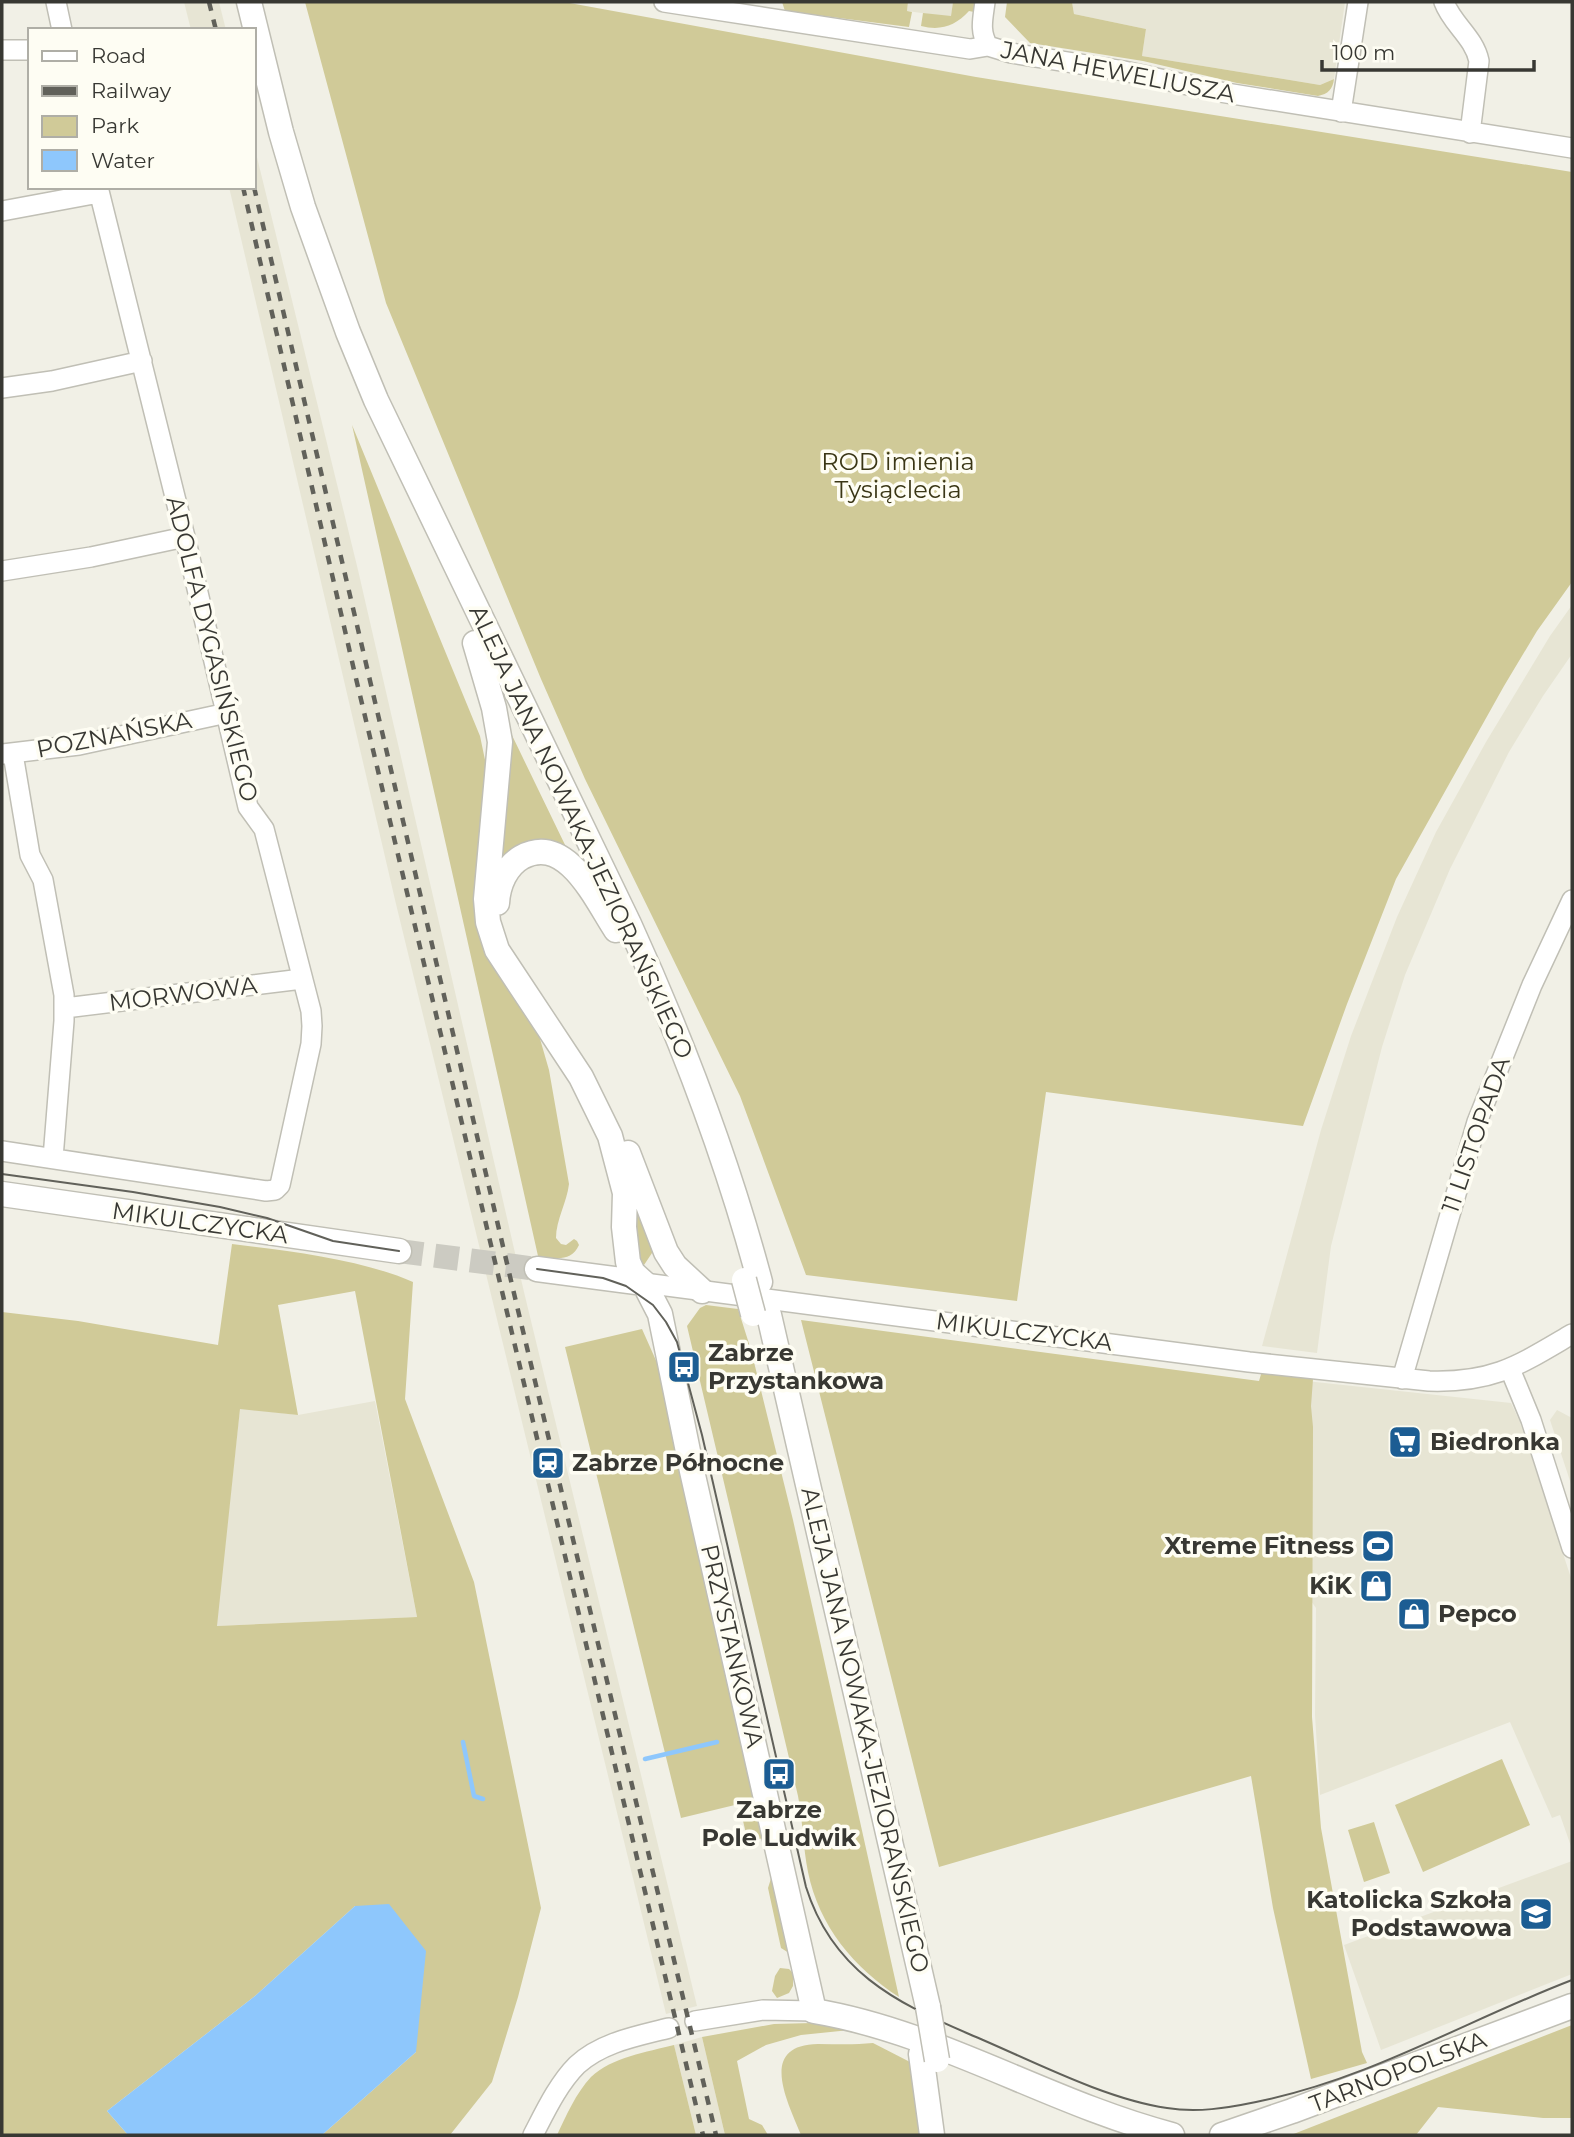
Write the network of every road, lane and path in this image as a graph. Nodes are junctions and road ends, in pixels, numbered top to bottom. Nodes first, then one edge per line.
1 (56, 2) edge
2 (234, 2) edge
3 (249, 2) edge
4 (664, 2) edge
5 (985, 2) edge
6 (1358, 2) edge
7 (1444, 2) edge
8 (62, 28) edge
9 (240, 28) edge
10 (255, 28) edge
11 (256, 30) edge
12 (988, 46) junction
13 (2, 50) edge
14 (28, 50) edge
15 (256, 89) edge
16 (1341, 112) junction
17 (1470, 133) junction
18 (1572, 148) edge
19 (98, 190) edge
20 (2, 211) edge
21 (142, 361) junction
22 (2, 388) edge
23 (185, 537) junction
24 (2, 571) edge
25 (475, 643) junction
26 (227, 713) junction
27 (8, 754) edge
28 (1572, 900) edge
29 (1566, 927) edge
30 (616, 930) junction
31 (302, 979) junction
32 (65, 1008) junction
33 (2, 1151) edge
34 (53, 1158) junction
35 (275, 1190) joint
36 (2, 1194) edge
37 (624, 1227) junction
38 (661, 1239) junction
39 (399, 1251) tunnel mouth
40 (537, 1269) tunnel mouth
41 (583, 1275) junction
42 (752, 1281) junction
43 (644, 1283) junction
44 (702, 1291) junction
45 (1572, 1334) edge
46 (1510, 1369) junction
47 (1402, 1378) junction
48 (1572, 1548) edge
49 (1572, 2006) edge
50 (814, 2011) junction
51 (695, 2021) dead end
52 (668, 2028) dead end
53 (929, 2057) junction
54 (1156, 2133) edge
55 (533, 2135) edge
56 (932, 2135) edge
57 (947, 2135) edge
58 (1222, 2135) edge

1 - 8 street
2 - 9 main road
3 - 10 main road, ALEJA JANA NOWAKA-JEZIORAŃSKIEGO
4 - 12 street, JANA HEWELIUSZA
5 - 12 street
6 - 16 street
7 - 17 street
11 - 42 main road, ALEJA JANA NOWAKA-JEZIORAŃSKIEGO
12 - 16 street, JANA HEWELIUSZA
13 - 14 street
15 - 25 main road, ALEJA JANA NOWAKA-JEZIORAŃSKIEGO
16 - 17 street, JANA HEWELIUSZA
17 - 18 street, JANA HEWELIUSZA
19 - 20 street
19 - 21 street, ADOLFA DYGASIŃSKIEGO
21 - 22 street
21 - 23 street, ADOLFA DYGASIŃSKIEGO
23 - 24 street
23 - 26 street, ADOLFA DYGASIŃSKIEGO
25 - 30 main road, ALEJA JANA NOWAKA-JEZIORAŃSKIEGO
25 - 37 main road, PRZYSTANKOWA
26 - 27 street, POZNAŃSKA
26 - 31 street, ADOLFA DYGASIŃSKIEGO
27 - 32 street
28 - 29 street, 11 LISTOPADA
29 - 47 street, 11 LISTOPADA
30 - 38 main road
30 - 42 main road, ALEJA JANA NOWAKA-JEZIORAŃSKIEGO
31 - 32 street, MORWOWA
31 - 35 street, ADOLFA DYGASIŃSKIEGO
32 - 34 street
33 - 34 street, MIKULCZYCKA
34 - 35 street, MIKULCZYCKA
36 - 39 main road, MIKULCZYCKA
37 - 41 main road
37 - 43 main road, PRZYSTANKOWA
38 - 43 main road
38 - 44 main road
40 - 41 main road, MIKULCZYCKA
41 - 43 main road, MIKULCZYCKA
42 - 53 main road, ALEJA JANA NOWAKA-JEZIORAŃSKIEGO, bridge
43 - 44 street, MIKULCZYCKA
43 - 50 main road, PRZYSTANKOWA
44 - 47 street, MIKULCZYCKA
45 - 46 street, MIKULCZYCKA
46 - 47 street, MIKULCZYCKA
46 - 48 street
49 - 58 main road, TARNOPOLSKA
50 - 51 street
50 - 54 main road
52 - 55 street
53 - 56 main road, ALEJA JANA NOWAKA-JEZIORAŃSKIEGO
53 - 57 main road, ALEJA JANA NOWAKA-JEZIORAŃSKIEGO

